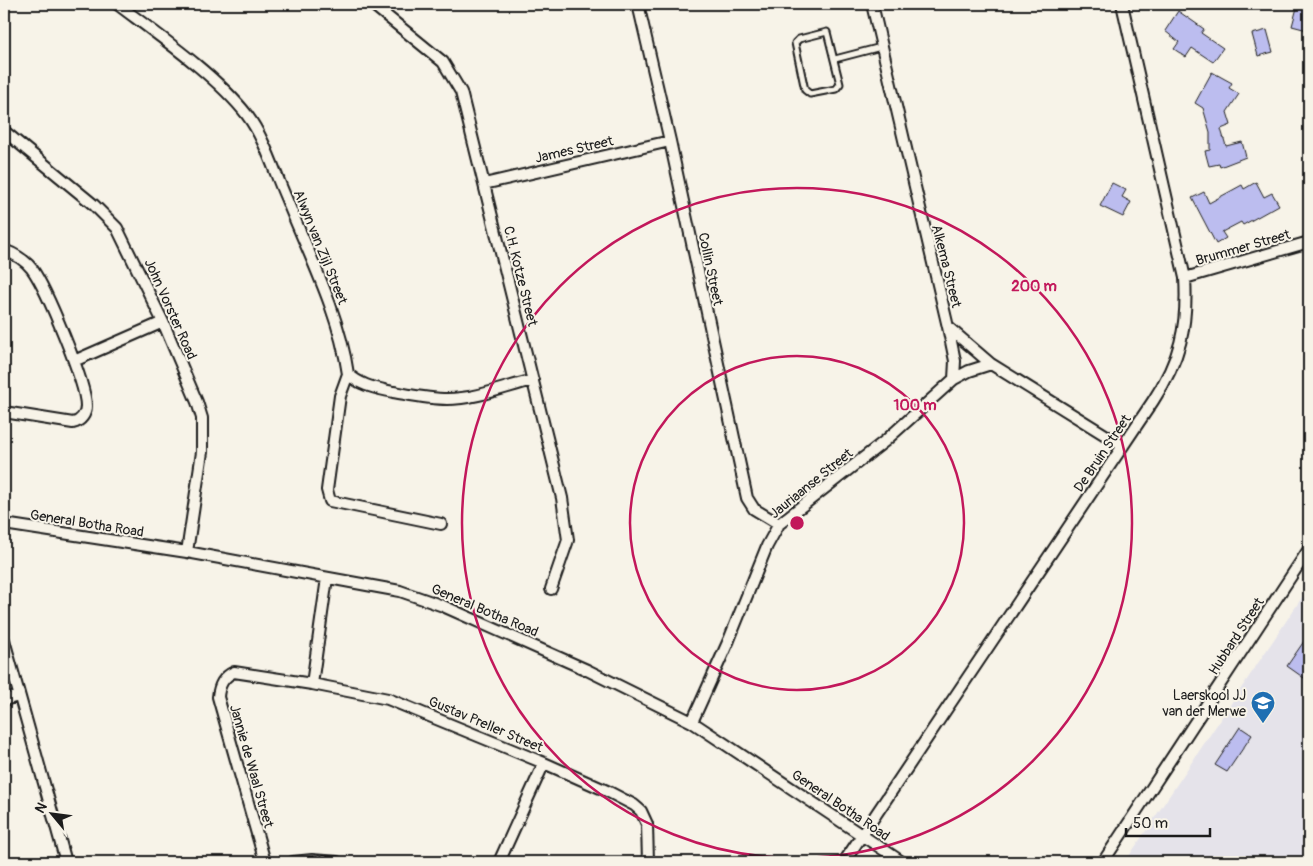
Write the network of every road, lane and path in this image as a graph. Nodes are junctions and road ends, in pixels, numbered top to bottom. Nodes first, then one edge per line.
1 (118, 4) edge
2 (372, 4) edge
3 (638, 4) edge
4 (872, 4) edge
5 (1122, 4) edge
6 (881, 47) junction
7 (835, 59) junction
8 (4, 131) edge
9 (670, 141) junction
10 (484, 184) junction
11 (1309, 242) edge
12 (4, 250) edge
13 (1185, 278) junction
14 (163, 322) junction
15 (948, 327) junction
16 (74, 361) junction
17 (991, 364) junction
18 (348, 374) junction
19 (954, 379) junction
20 (533, 380) junction
21 (4, 412) edge
22 (1123, 446) junction
23 (4, 524) edge
24 (441, 524) dead end
25 (780, 524) junction
26 (1309, 549) edge
27 (187, 552) junction
28 (327, 578) junction
29 (551, 589) dead end
30 (4, 640) edge
31 (312, 684) junction
32 (18, 696) junction
33 (4, 700) edge
34 (692, 722) junction
35 (544, 763) junction
36 (861, 834) junction
37 (66, 862) edge
38 (265, 862) edge
39 (293, 862) edge
40 (337, 862) edge
41 (499, 862) edge
42 (648, 862) edge
43 (844, 862) edge
44 (902, 862) edge
45 (1103, 862) edge

1 - 18 street, Alwyn van Zijl Street
2 - 10 street, C.H. Kotze Street
3 - 9 street, Collin Street
4 - 6 street, Alkema Street
5 - 13 street, De Bruin Street
6 - 7 lane
6 - 15 street, Alkema Street
7 - 7 lane
8 - 14 street, John Vorster Road
9 - 10 street, James Street
9 - 25 street, Collin Street
10 - 20 street, C.H. Kotze Street
11 - 13 street, Brummer Street
12 - 16 street
13 - 22 street, De Bruin Street
14 - 16 street
14 - 27 street, John Vorster Road
15 - 17 street, Alkema Street
15 - 19 street
16 - 21 street
17 - 19 street, Jauriaanse Street
17 - 22 street, Alkema Street
18 - 20 street
18 - 24 street
19 - 25 street, Jauriaanse Street
20 - 29 street, C.H. Kotze Street
22 - 36 street, De Bruin Street
23 - 27 street, General Botha Road
25 - 34 street, Jauriaanse Street
26 - 45 street, Hubbard Street
27 - 28 street, General Botha Road
28 - 31 street
28 - 34 street, General Botha Road
30 - 32 street
31 - 35 street, Gustav Preller Street
31 - 38 street, Jannie de Waal Street
32 - 33 street
32 - 37 street
34 - 36 street, General Botha Road
35 - 41 street
35 - 42 street, Gustav Preller Street
36 - 43 street, De Bruin Street
36 - 44 street, General Botha Road
39 - 40 street

